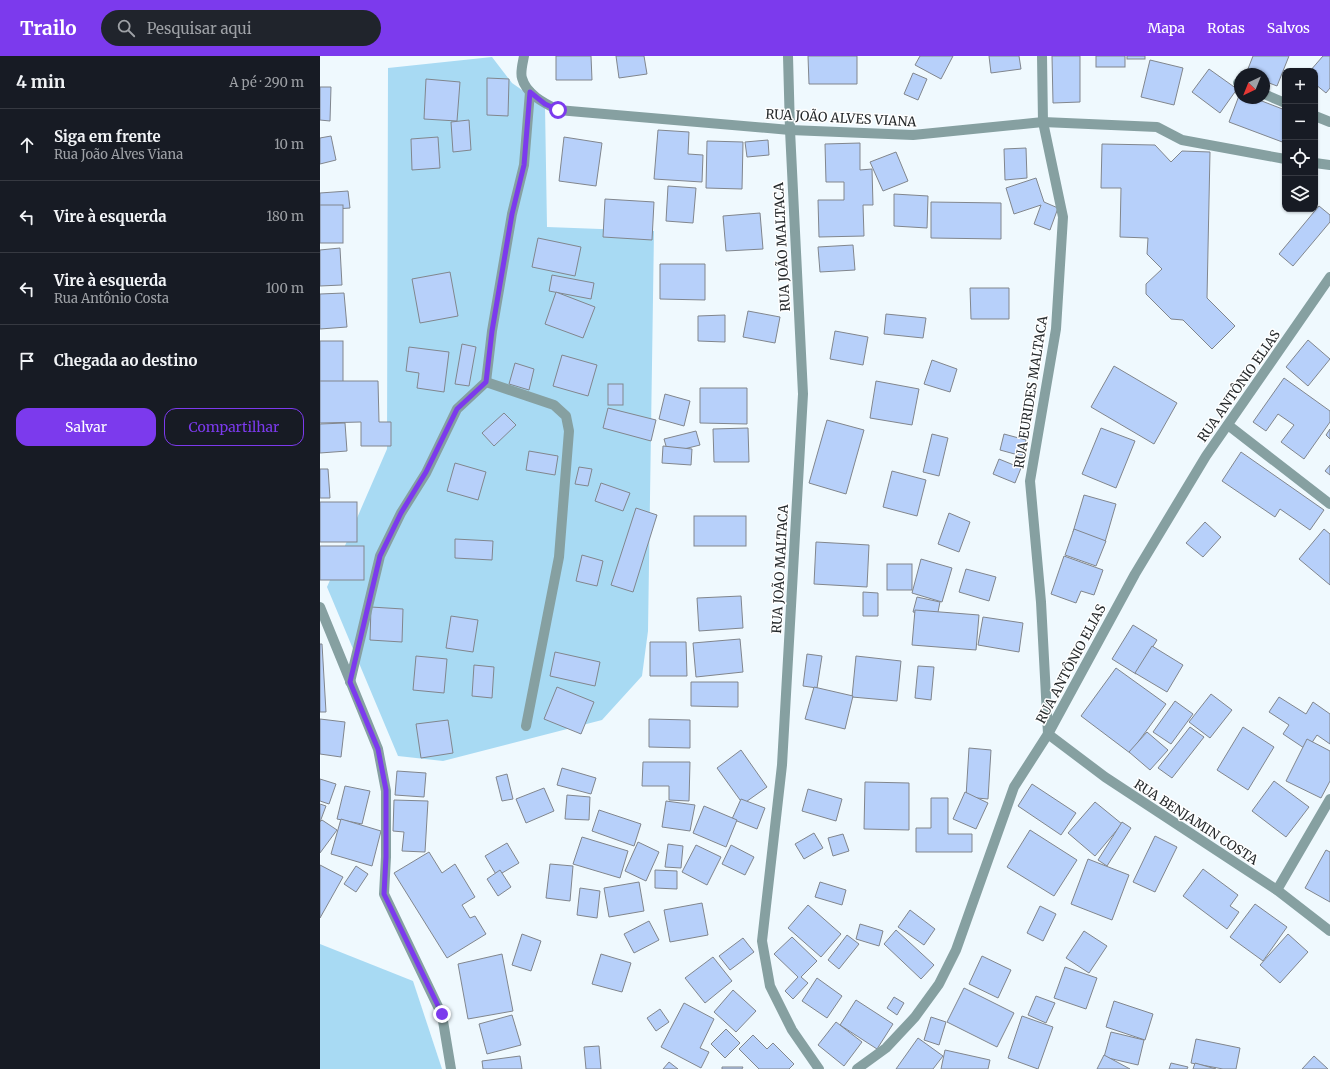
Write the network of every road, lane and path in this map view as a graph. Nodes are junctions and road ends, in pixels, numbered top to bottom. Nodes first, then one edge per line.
1 (524, 56) edge
2 (788, 56) edge
3 (1042, 56) edge
4 (530, 92) junction
5 (1270, 97) edge
6 (1282, 102) edge
7 (1318, 117) edge
8 (1043, 122) junction
9 (1330, 122) edge
10 (790, 130) junction
11 (1282, 158) edge
12 (1318, 163) edge
13 (1330, 165) edge
14 (1330, 277) edge
15 (486, 382) junction
16 (1228, 425) junction
17 (1330, 504) edge
18 (320, 607) edge
19 (350, 682) junction
20 (526, 726) dead end
21 (1048, 734) junction
22 (1330, 799) edge
23 (1277, 890) junction
24 (1330, 931) edge
25 (451, 1069) edge
26 (819, 1069) edge
27 (857, 1069) edge

1 - 4 street, RUA JOÃO ALVES VIANA
2 - 10 street, RUA JOÃO MALTACA
3 - 8 street, RUA EURIDES MALTACA
4 - 10 street, RUA JOÃO ALVES VIANA
4 - 15 street
5 - 6 street
7 - 9 street
8 - 10 street, RUA JOÃO ALVES VIANA
8 - 11 street, RUA JOÃO ALVES VIANA
8 - 21 street, RUA EURIDES MALTACA
10 - 26 street, RUA JOÃO MALTACA
12 - 13 street
14 - 16 street, RUA ANTÔNIO ELIAS
15 - 19 street
15 - 20 street
16 - 17 street
16 - 21 street, RUA ANTÔNIO ELIAS
18 - 19 street
19 - 25 street
21 - 23 street, RUA BENJAMIN COSTA
21 - 27 street, RUA ANTÔNIO ELIAS
22 - 23 street
23 - 24 street, RUA BENJAMIN COSTA

